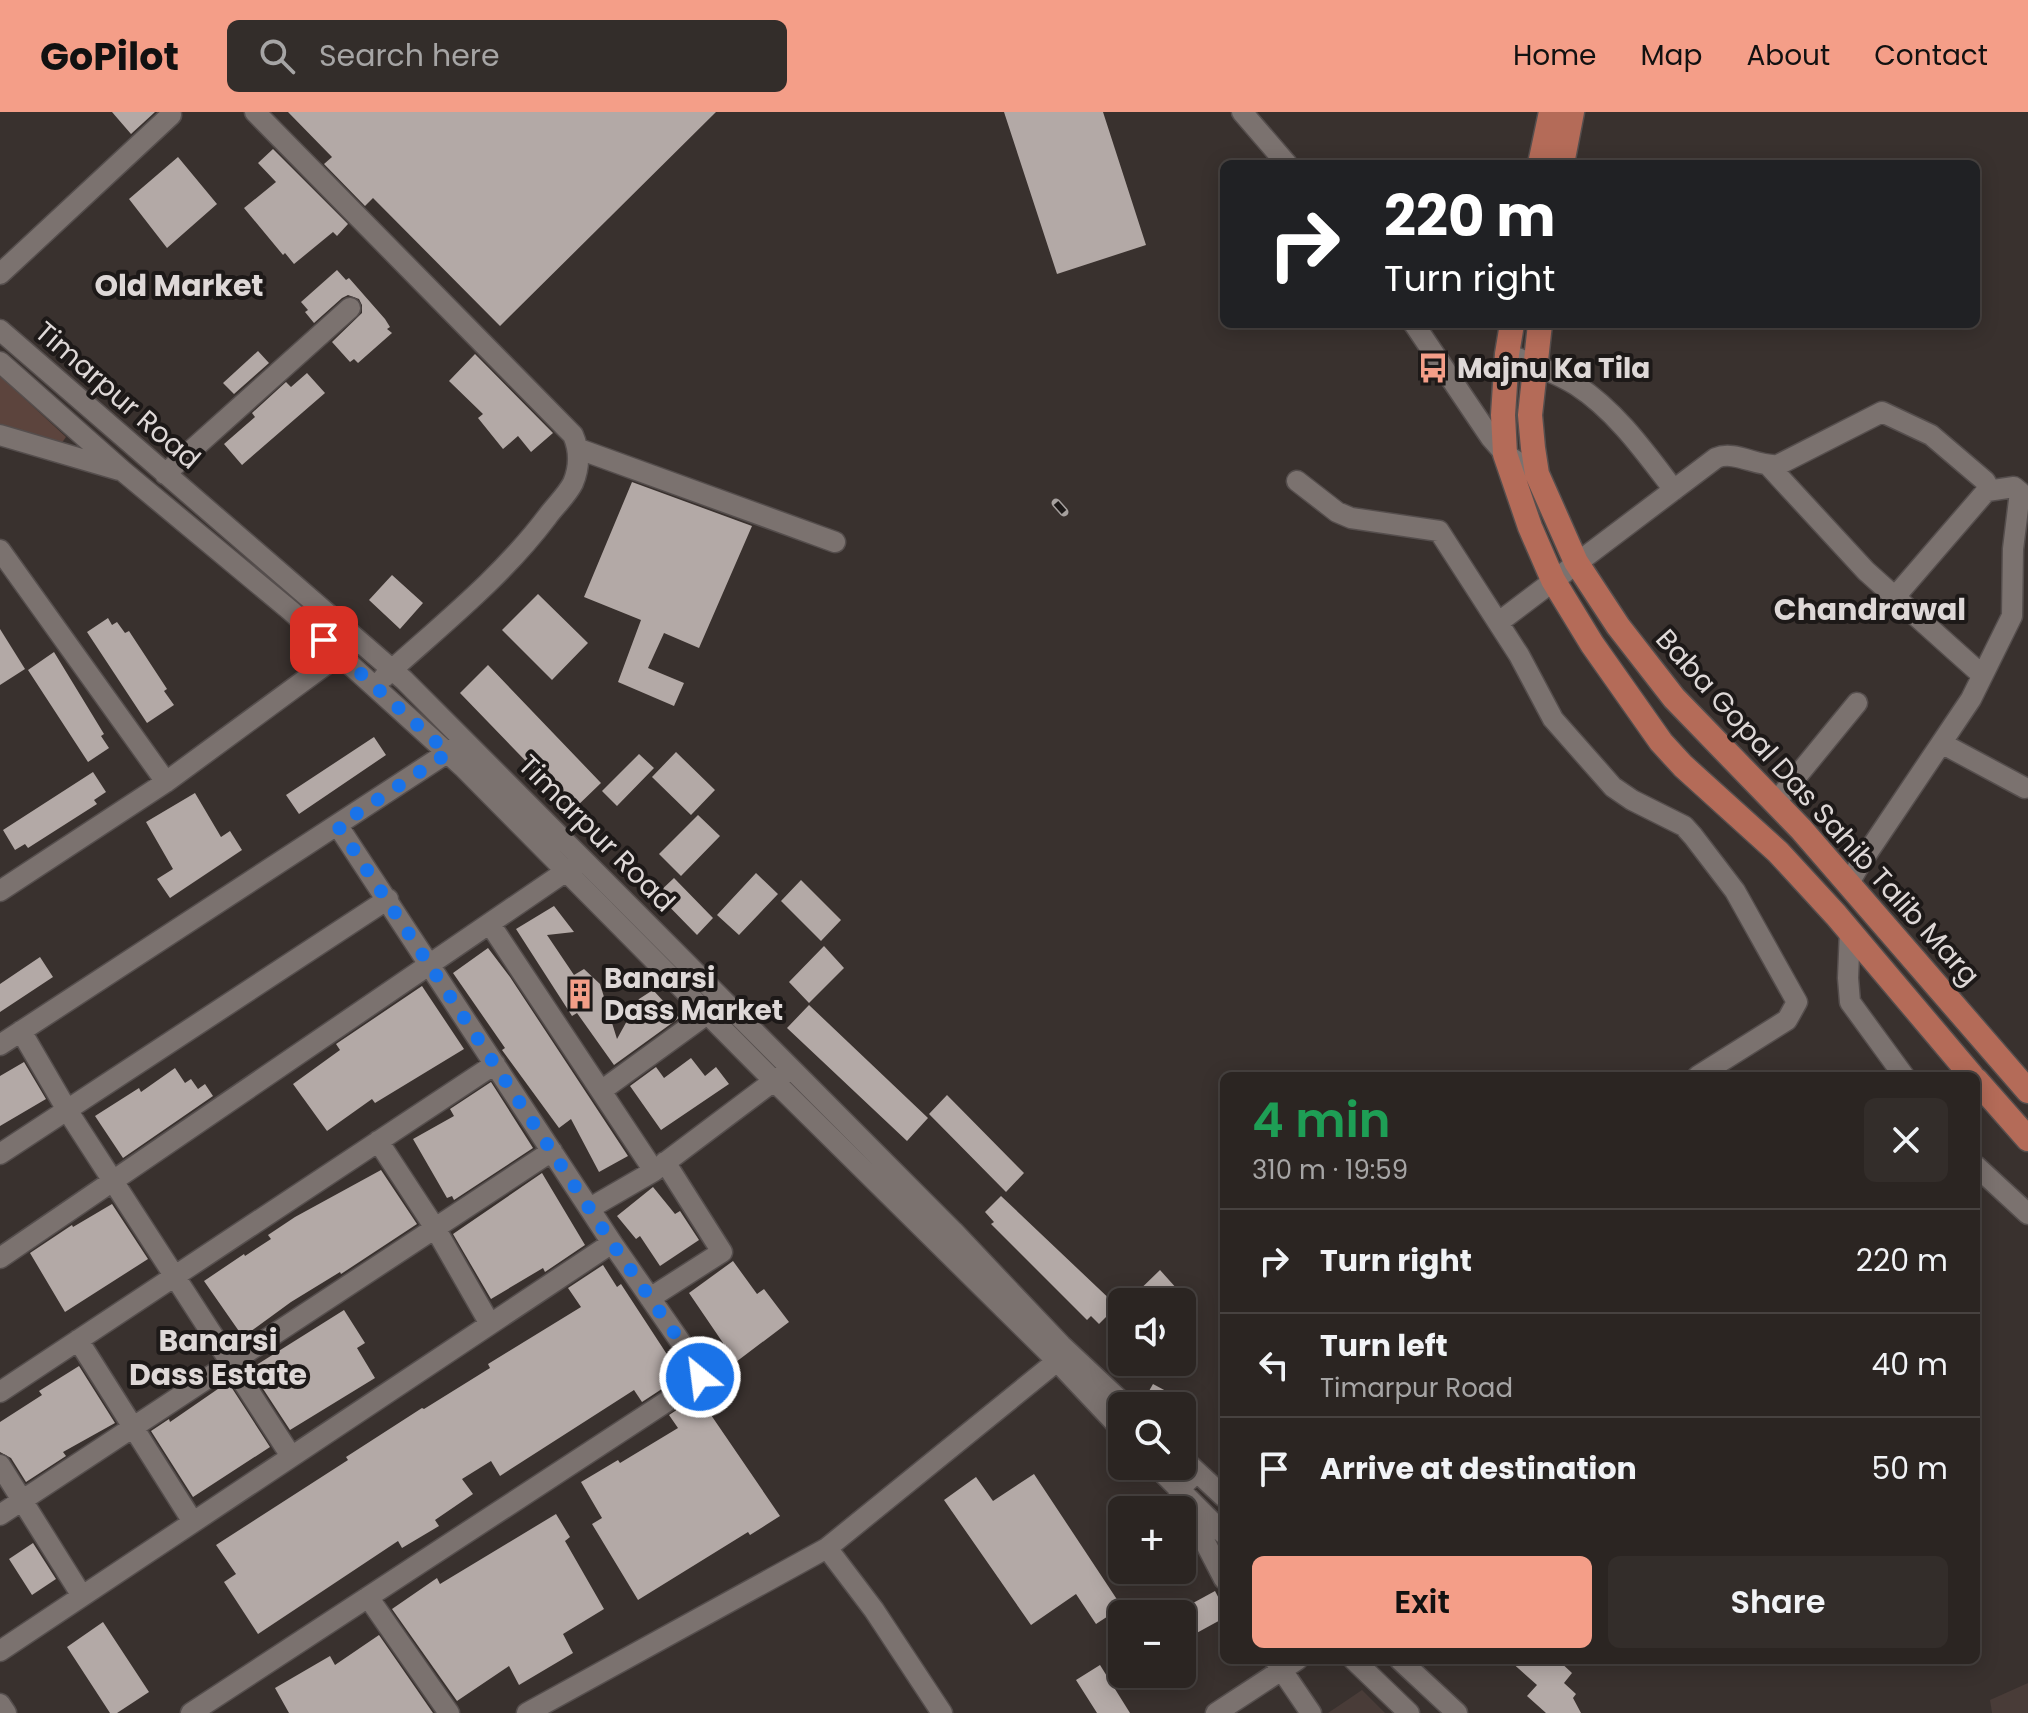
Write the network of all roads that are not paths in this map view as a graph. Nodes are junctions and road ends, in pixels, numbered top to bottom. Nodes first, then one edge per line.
1 (255, 112) edge
2 (1242, 112) edge
3 (1551, 112) edge
4 (1572, 112) edge
5 (171, 115) dead end
6 (1284, 160) edge
7 (1541, 160) edge
8 (1563, 160) edge
9 (0, 274) edge
10 (350, 308) dead end
11 (1417, 328) edge
12 (1511, 328) edge
13 (1540, 328) edge
14 (0, 330) edge
15 (1507, 354) junction
16 (0, 362) edge
17 (1535, 366) junction
18 (0, 435) edge
19 (579, 449) junction
20 (1505, 454) junction
21 (1769, 466) junction
22 (124, 472) junction
23 (165, 474) junction
24 (1537, 474) junction
25 (1297, 481) dead end
26 (1674, 490) junction
27 (1987, 491) junction
28 (835, 542) dead end
29 (0, 550) edge
30 (1576, 562) junction
31 (1553, 580) junction
32 (1894, 598) junction
33 (1499, 622) junction
34 (360, 640) junction
35 (340, 654) junction
36 (393, 669) junction
37 (1982, 675) junction
38 (376, 685) junction
39 (1857, 703) dead end
40 (465, 740) junction
41 (1943, 744) junction
42 (448, 753) junction
43 (166, 782) junction
44 (2025, 788) dead end
45 (1775, 803) junction
46 (338, 826) junction
47 (576, 865) junction
48 (1849, 883) junction
49 (0, 891) edge
50 (388, 899) junction
51 (490, 924) junction
52 (1850, 930) junction
53 (430, 965) junction
54 (716, 1007) junction
55 (21, 1031) junction
56 (0, 1045) edge
57 (495, 1064) junction
58 (792, 1068) junction
59 (1704, 1072) edge
60 (1901, 1072) edge
61 (1969, 1072) edge
62 (773, 1080) junction
63 (1980, 1085) edge
64 (601, 1091) junction
65 (2028, 1091) edge
66 (67, 1110) junction
67 (2028, 1139) edge
68 (378, 1141) junction
69 (552, 1151) junction
70 (0, 1154) edge
71 (660, 1166) junction
72 (1980, 1169) edge
73 (113, 1181) junction
74 (2025, 1205) edge
75 (590, 1208) junction
76 (435, 1228) junction
77 (612, 1243) junction
78 (0, 1258) edge
79 (173, 1277) junction
80 (650, 1298) junction
81 (490, 1324) junction
82 (78, 1340) junction
83 (1062, 1356) junction
84 (231, 1362) junction
85 (0, 1392) edge
86 (1108, 1392) edge
87 (1108, 1413) edge
88 (133, 1427) junction
89 (291, 1456) junction
90 (0, 1465) edge
91 (1197, 1472) joint
92 (1169, 1480) edge
93 (1178, 1490) junction
94 (1220, 1493) edge
95 (21, 1501) junction
96 (0, 1515) edge
97 (193, 1522) junction
98 (1220, 1530) edge
99 (827, 1548) junction
100 (1220, 1571) edge
101 (82, 1596) junction
102 (368, 1597) junction
103 (0, 1651) edge
104 (1284, 1664) edge
105 (1286, 1664) edge
106 (1358, 1664) edge
107 (1404, 1664) edge
108 (0, 1704) edge
109 (6, 1713) edge
110 (191, 1713) edge
111 (449, 1713) edge
112 (527, 1713) edge
113 (942, 1713) edge
114 (1216, 1713) edge
115 (1311, 1713) edge
116 (1409, 1713) edge
117 (1457, 1713) edge

1 - 19 street
2 - 6 street
3 - 7 main road
4 - 8 main road
5 - 9 street
10 - 23 street
11 - 20 street
12 - 15 main road, Baba Gopal Das Sahib Talib Marg
13 - 17 main road, Baba Gopal Das Sahib Talib Marg
14 - 23 street, Timarpur Road
15 - 17 street
15 - 20 main road, Baba Gopal Das Sahib Talib Marg
16 - 22 street, Timarpur Road
17 - 24 main road, Baba Gopal Das Sahib Talib Marg
17 - 26 street
18 - 22 street
19 - 28 street
19 - 36 street
20 - 24 street
20 - 31 main road, Baba Gopal Das Sahib Talib Marg
21 - 26 street
21 - 27 street
21 - 32 street
22 - 35 street, Timarpur Road
23 - 34 street, Timarpur Road
24 - 30 main road, Baba Gopal Das Sahib Talib Marg
25 - 33 street
26 - 30 street
27 - 32 street
27 - 37 street
29 - 43 street
30 - 31 street
30 - 45 main road, Baba Gopal Das Sahib Talib Marg
31 - 33 street
31 - 52 main road, Baba Gopal Das Sahib Talib Marg
32 - 37 street
33 - 59 street
34 - 35 street
34 - 36 street, Timarpur Road
35 - 38 street, Timarpur Road
35 - 43 street
36 - 38 street
36 - 40 street, Timarpur Road
37 - 41 street
38 - 42 street, Timarpur Road
39 - 45 street
40 - 42 street
40 - 47 street, Timarpur Road
41 - 44 street
41 - 48 street
42 - 46 street
42 - 47 street, Timarpur Road
43 - 49 street
45 - 48 main road, Baba Gopal Das Sahib Talib Marg
46 - 50 street
46 - 55 street
47 - 51 street
47 - 54 street, Timarpur Road
48 - 65 main road, Baba Gopal Das Sahib Talib Marg
50 - 53 street
50 - 66 street
51 - 53 street
51 - 64 street
52 - 60 street
52 - 61 main road, Baba Gopal Das Sahib Talib Marg
53 - 57 street
53 - 73 street
54 - 58 street, Timarpur Road
54 - 62 street, Timarpur Road
54 - 64 street
55 - 56 street
55 - 66 street
57 - 68 street
57 - 69 street
58 - 62 street
58 - 83 street, Timarpur Road
62 - 71 street
62 - 83 street, Timarpur Road
63 - 67 main road, Baba Gopal Das Sahib Talib Marg
64 - 71 street
66 - 70 street
66 - 73 street
68 - 76 street
68 - 79 street
69 - 75 street
69 - 76 street
71 - 75 street
71 - 80 street
72 - 74 street
73 - 78 street
73 - 79 street
75 - 77 street
76 - 81 street
76 - 84 street
77 - 80 street
77 - 81 street
79 - 82 street
79 - 84 street
80 - 102 street
81 - 89 street
82 - 85 street
82 - 88 street
83 - 86 street, Timarpur Road
83 - 87 street, Timarpur Road
83 - 99 street
84 - 88 street
84 - 89 street
88 - 95 street
88 - 97 street
89 - 97 street
90 - 95 street
91 - 93 street
91 - 94 street
92 - 93 street
93 - 98 street
93 - 100 street
95 - 96 street
95 - 101 street
97 - 101 street
99 - 112 street
99 - 113 street
101 - 103 street
102 - 110 street
102 - 111 street
104 - 114 street
105 - 115 street
106 - 116 street
107 - 117 street
108 - 109 street

